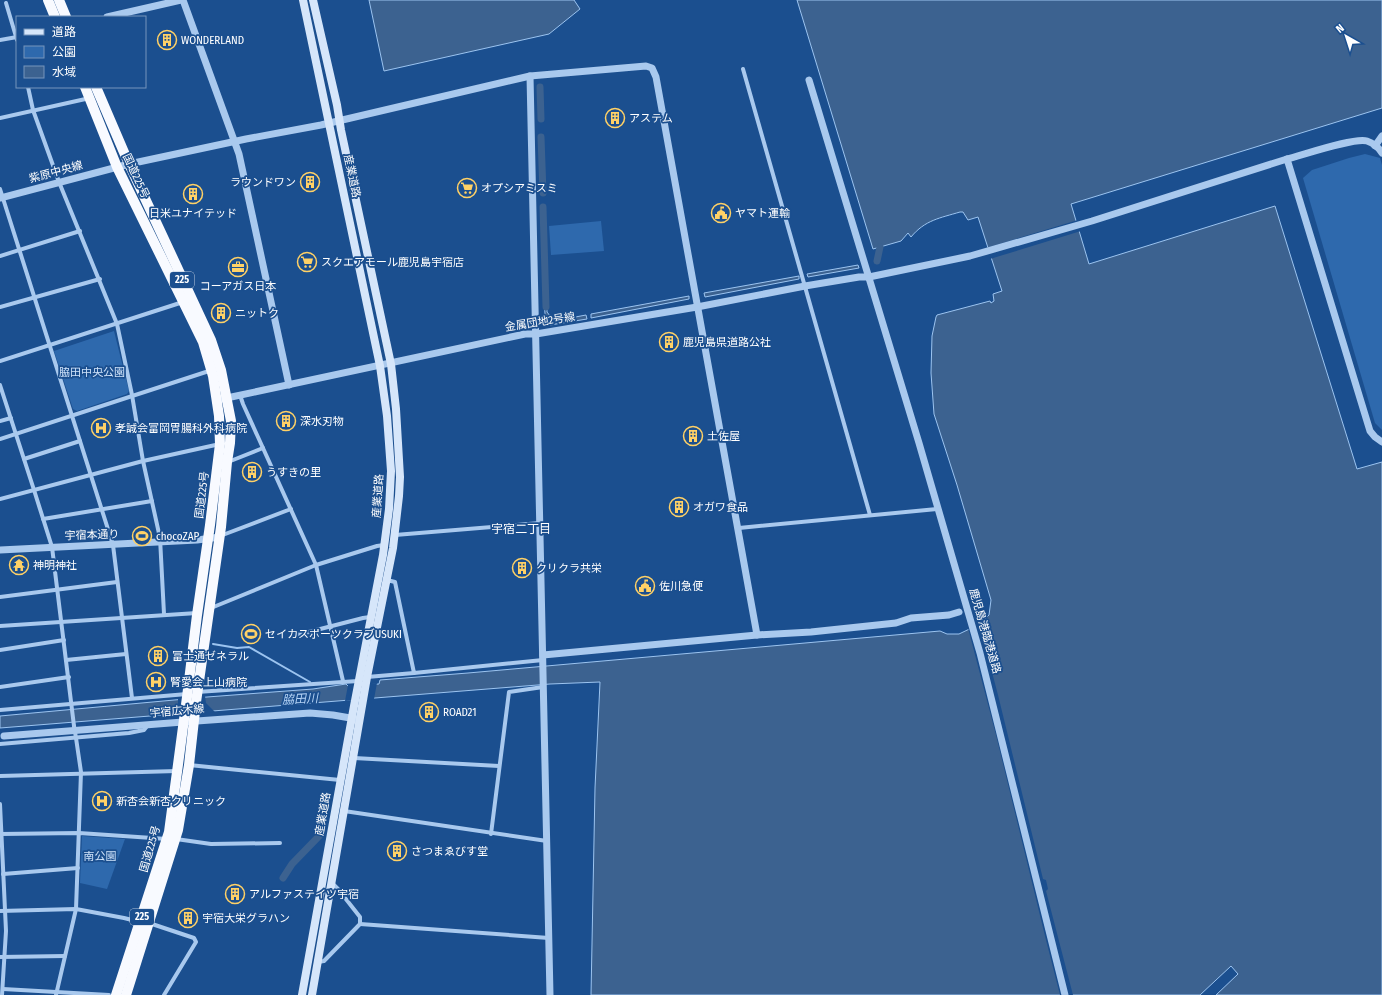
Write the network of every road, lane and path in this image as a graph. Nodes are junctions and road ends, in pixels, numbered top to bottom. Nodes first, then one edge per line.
1 (48, 0) edge
2 (58, 0) edge
3 (182, 0) edge
4 (303, 0) edge
5 (313, 0) edge
6 (6, 3) dead end
7 (55, 16) edge
8 (66, 16) edge
9 (111, 16) edge
10 (16, 35) edge
11 (16, 38) edge
12 (0, 40) edge
13 (743, 70) dead end
14 (530, 76) junction
15 (809, 80) dead end
16 (28, 88) edge
17 (85, 88) edge
18 (96, 88) edge
19 (90, 98) junction
20 (33, 110) junction
21 (0, 118) edge
22 (339, 120) junction
23 (330, 123) junction
24 (1382, 136) edge
25 (235, 141) junction
26 (1375, 146) junction
27 (1382, 153) edge
28 (1287, 159) junction
29 (129, 164) junction
30 (117, 167) junction
31 (60, 182) junction
32 (0, 189) edge
33 (1, 199) edge
34 (80, 231) junction
35 (19, 251) junction
36 (0, 256) edge
37 (869, 277) junction
38 (100, 279) junction
39 (805, 286) junction
40 (34, 297) junction
41 (184, 302) junction
42 (0, 307) edge
43 (698, 307) junction
44 (117, 324) junction
45 (536, 334) junction
46 (50, 346) junction
47 (0, 361) edge
48 (391, 364) junction
49 (380, 366) junction
50 (212, 370) junction
51 (0, 385) edge
52 (289, 385) junction
53 (132, 396) junction
54 (240, 396) junction
55 (227, 398) junction
56 (217, 400) junction
57 (72, 415) junction
58 (11, 418) junction
59 (0, 421) edge
60 (16, 434) junction
61 (0, 439) edge
62 (80, 441) junction
63 (1382, 442) edge
64 (220, 444) junction
65 (263, 448) junction
66 (24, 459) junction
67 (143, 461) junction
68 (227, 462) junction
69 (90, 475) junction
70 (34, 490) junction
71 (0, 499) edge
72 (152, 501) junction
73 (102, 509) junction
74 (291, 509) junction
75 (937, 509) junction
76 (870, 516) junction
77 (43, 519) junction
78 (540, 523) junction
79 (739, 528) junction
80 (395, 535) junction
81 (220, 537) junction
82 (208, 538) junction
83 (161, 542) junction
84 (113, 545) junction
85 (385, 545) junction
86 (52, 547) junction
87 (0, 550) edge
88 (316, 565) junction
89 (387, 580) junction
90 (117, 582) junction
91 (57, 590) junction
92 (0, 597) edge
93 (209, 609) junction
94 (959, 612) dead end
95 (197, 613) junction
96 (164, 614) junction
97 (122, 617) junction
98 (370, 618) junction
99 (62, 622) junction
100 (0, 626) edge
101 (331, 626) junction
102 (297, 635) dead end
103 (758, 635) junction
104 (64, 640) junction
105 (0, 650) edge
106 (126, 654) junction
107 (66, 660) junction
108 (543, 660) junction
109 (414, 673) junction
110 (69, 677) junction
111 (364, 680) junction
112 (343, 681) junction
113 (544, 686) junction
114 (0, 687) edge
115 (192, 695) junction
116 (132, 698) junction
117 (72, 706) junction
118 (0, 710) edge
119 (189, 718) junction
120 (351, 718) junction
121 (360, 720) junction
122 (149, 725) junction
123 (4, 736) dead end
124 (76, 738) junction
125 (0, 744) edge
126 (354, 758) junction
127 (189, 765) junction
128 (499, 766) junction
129 (178, 771) junction
130 (81, 772) junction
131 (0, 776) edge
132 (340, 780) junction
133 (0, 804) edge
134 (343, 811) junction
135 (79, 833) junction
136 (1, 834) edge
137 (491, 834) junction
138 (171, 839) junction
139 (547, 842) junction
140 (280, 843) dead end
141 (78, 868) junction
142 (4, 874) junction
143 (331, 883) junction
144 (76, 910) junction
145 (0, 911) edge
146 (6, 911) junction
147 (144, 923) junction
148 (360, 924) junction
149 (549, 938) junction
150 (0, 956) edge
151 (5, 956) junction
152 (65, 956) junction
153 (318, 962) junction
154 (3, 989) junction
155 (57, 993) edge
156 (2, 995) edge
157 (109, 995) edge
158 (116, 995) edge
159 (126, 995) edge
160 (164, 995) edge
161 (302, 995) edge
162 (312, 995) edge
163 (550, 995) edge
164 (1065, 995) edge

1 - 7 highway
2 - 8 highway
3 - 9 street
3 - 25 street
4 - 23 main road, 産業道路
5 - 22 main road, 産業道路
6 - 10 street
11 - 12 street
13 - 39 street
14 - 22 street, 紫原中央線
14 - 43 street, 紫原中央線
14 - 45 street
15 - 37 street, 鹿児島港臨港道路
16 - 20 street
17 - 19 highway, 国道225号 / 225
18 - 29 highway, 国道225号 / 225
19 - 20 street
19 - 30 highway, 国道225号 / 225
20 - 21 street
20 - 31 street
22 - 23 street, 紫原中央線
22 - 48 main road, 産業道路
23 - 25 street, 紫原中央線
23 - 49 main road, 産業道路
24 - 26 street
25 - 29 street, 紫原中央線
25 - 52 street
26 - 27 street
26 - 28 street, 金属団地2号線
28 - 37 street, 金属団地2号線
28 - 63 street
29 - 30 street, 紫原中央線
29 - 55 highway, 国道225号 / 225
30 - 31 street, 紫原中央線
30 - 41 highway, 国道225号 / 225
31 - 33 street, 紫原中央線
31 - 34 street
32 - 33 street
33 - 35 street
34 - 35 street
34 - 38 street
35 - 36 street
35 - 40 street
37 - 39 street, 金属団地2号線
37 - 75 street, 鹿児島港臨港道路
38 - 40 street
38 - 44 street
39 - 43 street, 金属団地2号線
39 - 76 street
40 - 42 street
40 - 46 street
41 - 44 street
41 - 50 highway, 国道225号 / 225
43 - 45 street, 金属団地2号線
43 - 79 street
44 - 46 street
44 - 53 street
45 - 48 street, 金属団地2号線
45 - 78 street
46 - 47 street
46 - 57 street
48 - 49 street, 金属団地2号線
48 - 80 main road, 産業道路
49 - 52 street, 金属団地2号線
49 - 85 main road, 産業道路
50 - 53 street
50 - 56 highway, 国道225号 / 225
51 - 58 street
52 - 54 street, 金属団地2号線
53 - 57 street
53 - 67 street
54 - 55 street, 金属団地2号線
54 - 65 street
55 - 56 street, 金属団地2号線
55 - 68 highway, 国道225号 / 225
56 - 64 highway, 国道225号 / 225
57 - 60 street
57 - 62 street
58 - 59 street
58 - 60 street
60 - 61 street
60 - 66 street
62 - 66 street
62 - 69 street
64 - 67 street
64 - 82 highway, 国道225号 / 225
65 - 68 street
65 - 74 street
66 - 70 street
67 - 69 street
67 - 72 street
68 - 81 highway, 国道225号 / 225
69 - 70 street
69 - 73 street
70 - 71 street
70 - 77 street
72 - 73 street
72 - 83 street
73 - 77 street
73 - 84 street
74 - 81 street
74 - 88 street
75 - 76 street
75 - 164 street, 鹿児島港臨港道路
76 - 79 street
77 - 86 street
78 - 80 street
78 - 108 street
79 - 103 street
80 - 89 main road, 産業道路
81 - 82 street, 宇宿本通り
81 - 93 highway, 国道225号 / 225
82 - 83 street, 宇宿本通り
82 - 95 highway, 国道225号 / 225
83 - 84 street, 宇宿本通り
83 - 96 street
84 - 86 street, 宇宿本通り
84 - 90 street
85 - 88 street
85 - 98 main road, 産業道路
86 - 87 street, 宇宿本通り
86 - 91 street
88 - 93 street
88 - 101 street
89 - 109 street
89 - 111 main road, 産業道路
90 - 91 street
90 - 97 street
91 - 92 street
91 - 99 street
93 - 115 highway, 国道225号 / 225
94 - 103 street
95 - 96 street
95 - 115 highway, 国道225号 / 225
96 - 97 street
97 - 99 street
97 - 106 street
98 - 101 street
98 - 111 main road, 産業道路
99 - 100 street
99 - 104 street
101 - 102 street
101 - 112 street
103 - 108 street
104 - 105 street
104 - 107 street
106 - 107 street
106 - 116 street
107 - 110 street
108 - 109 street
108 - 113 street
109 - 111 street
110 - 114 street
110 - 117 street
111 - 112 street
111 - 120 main road, 産業道路
111 - 121 main road, 産業道路
112 - 115 street
113 - 128 street
113 - 139 street
115 - 116 street
115 - 119 highway, 国道225号 / 225
116 - 117 street
117 - 118 street
117 - 124 street, bridge
119 - 120 street, 宇宿広木線
119 - 122 street, 宇宿広木線
119 - 127 highway, 国道225号 / 225
119 - 129 highway, 国道225号 / 225
120 - 121 street, 宇宿広木線
120 - 132 main road, 産業道路
121 - 126 main road, 産業道路
122 - 123 street, 宇宿広木線
122 - 124 street
124 - 125 street
124 - 130 street
126 - 128 street
126 - 134 main road, 産業道路
127 - 132 street
127 - 138 highway, 国道225号 / 225
128 - 137 street
129 - 130 street
129 - 138 highway, 国道225号 / 225
130 - 131 street
130 - 135 street
132 - 161 main road, 産業道路
133 - 136 street
134 - 137 street
134 - 143 main road, 産業道路
135 - 136 street
135 - 138 street
135 - 141 street
136 - 142 street
137 - 139 street
138 - 140 street
138 - 147 highway, 国道225号 / 225
139 - 149 street
141 - 142 street
141 - 144 street
142 - 146 street
143 - 148 street
143 - 153 main road, 産業道路
144 - 146 street
144 - 147 street
144 - 152 street
145 - 146 street
146 - 151 street
147 - 158 highway, 国道225号 / 225
147 - 159 highway, 国道225号 / 225
147 - 160 street
148 - 149 street
148 - 153 street
149 - 163 street
150 - 151 street
151 - 152 street
151 - 154 street
152 - 155 street
153 - 162 main road, 産業道路
154 - 155 street
154 - 156 street
155 - 157 street

